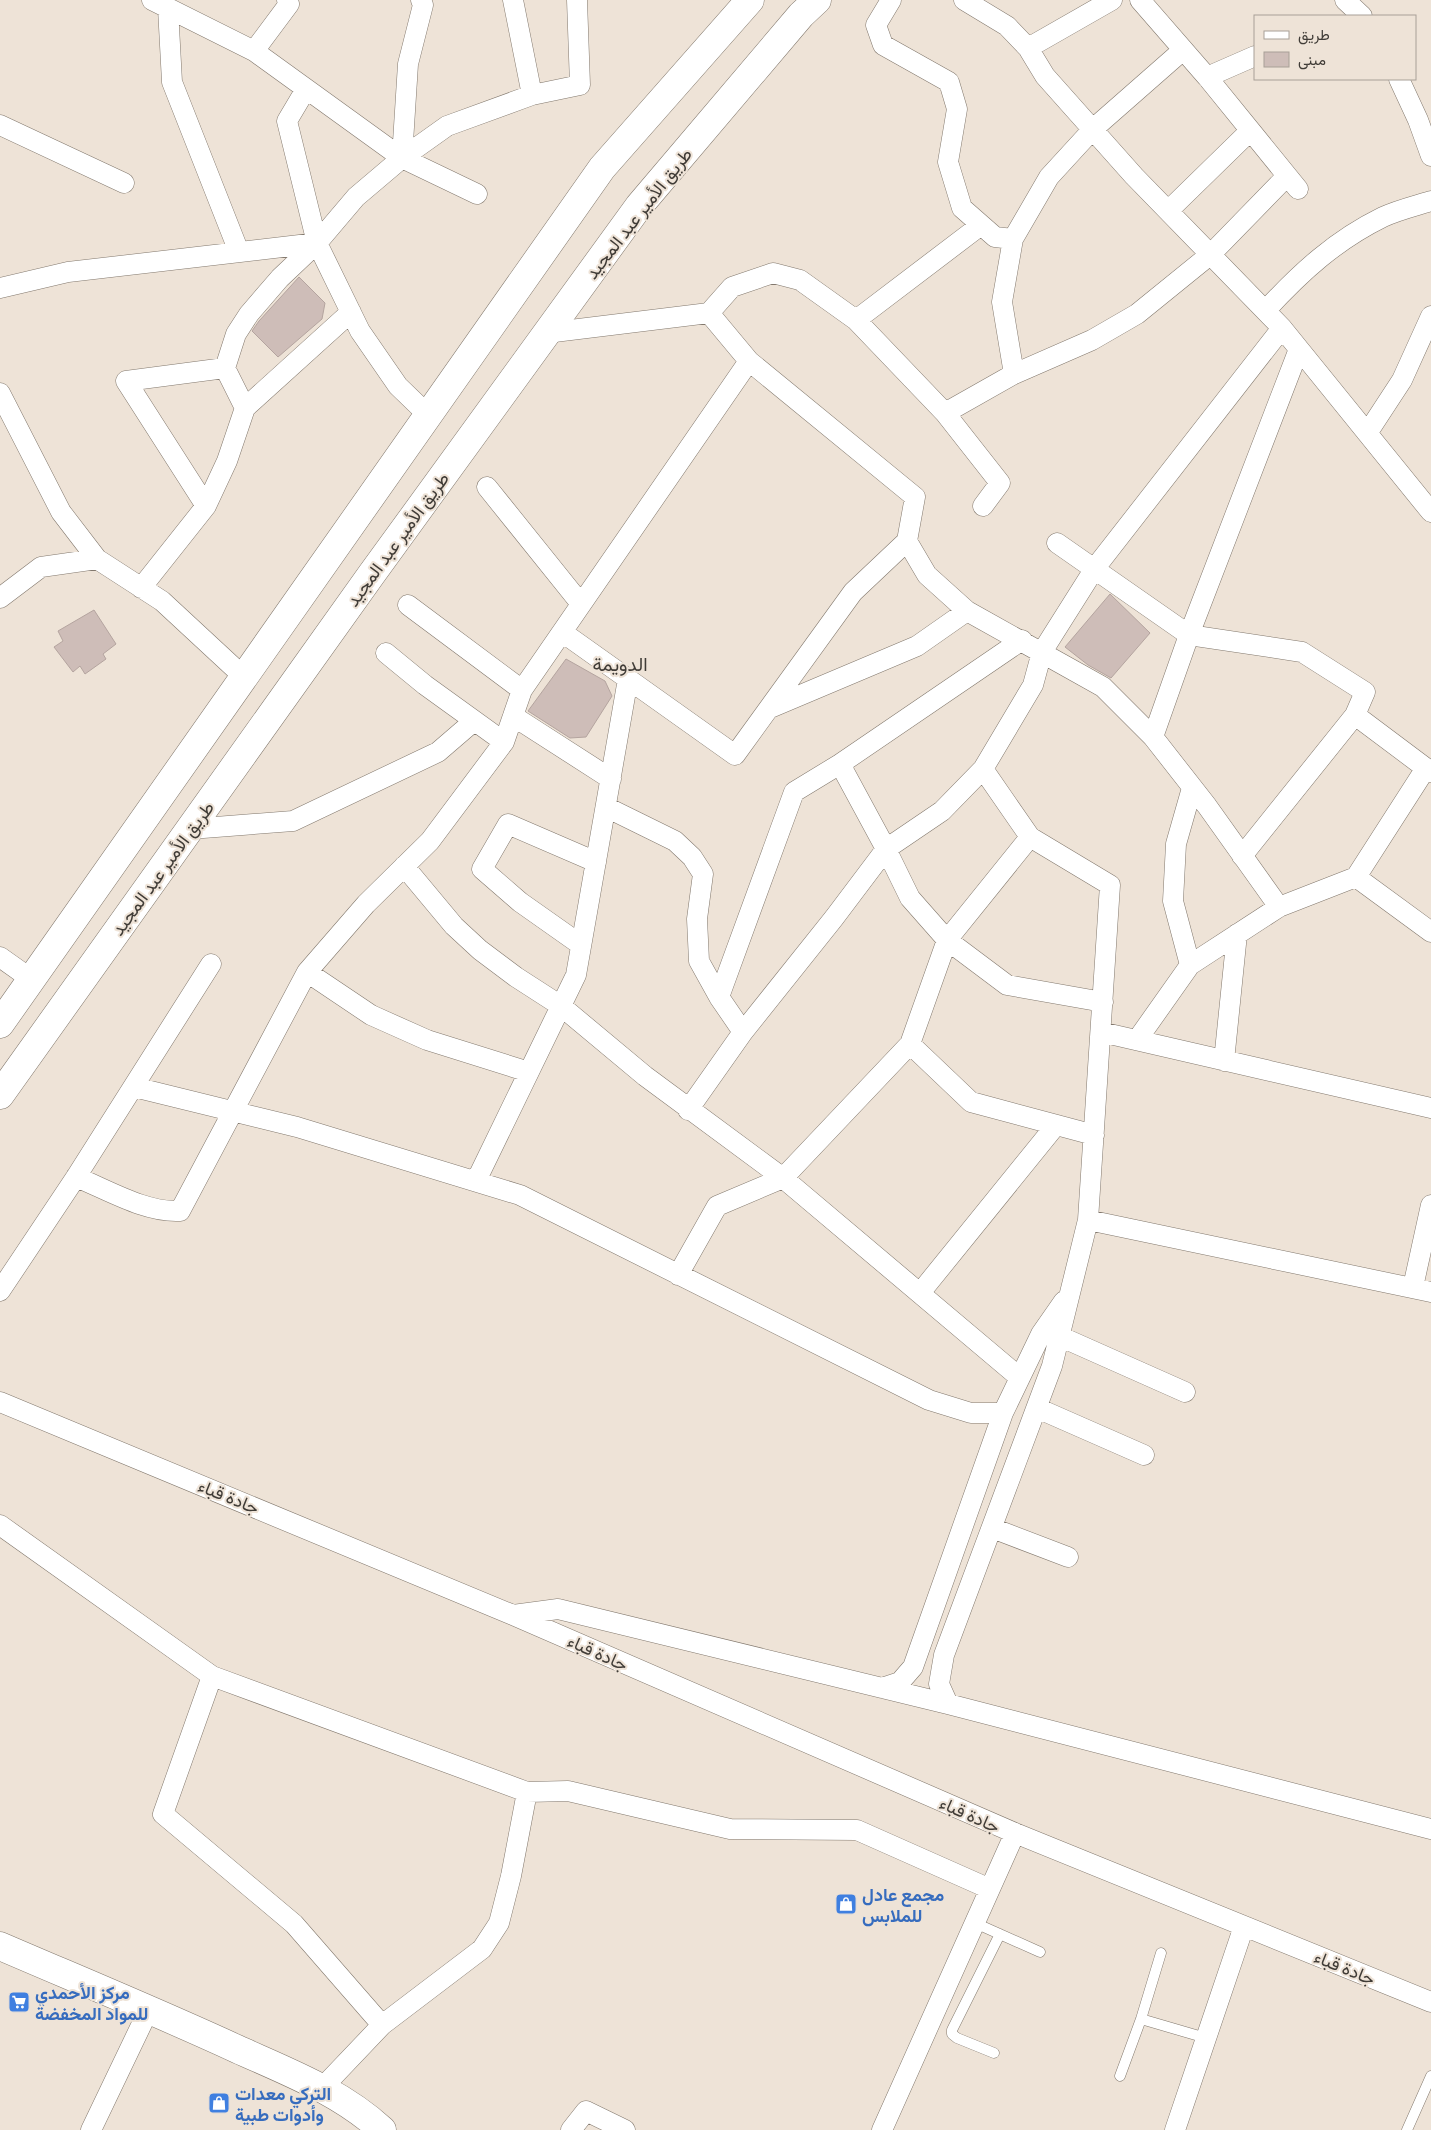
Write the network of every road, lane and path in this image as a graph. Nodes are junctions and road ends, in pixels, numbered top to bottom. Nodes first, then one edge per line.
1 (288, 0) edge
2 (422, 0) edge
3 (513, 0) edge
4 (578, 0) edge
5 (750, 0) edge
6 (817, 0) edge
7 (891, 0) edge
8 (964, 0) edge
9 (1112, 0) edge
10 (1140, 0) edge
11 (1346, 0) edge
12 (160, 4) edge
13 (1361, 15) edge
14 (1028, 48) junction
15 (1183, 50) junction
16 (254, 51) junction
17 (1254, 56) edge
18 (1207, 77) junction
19 (1399, 80) edge
20 (306, 89) junction
21 (532, 95) junction
22 (0, 125) edge
23 (1093, 129) junction
24 (1250, 131) junction
25 (1431, 156) edge
26 (402, 158) junction
27 (124, 183) dead end
28 (477, 194) dead end
29 (1431, 200) edge
30 (1168, 211) junction
31 (981, 225) junction
32 (1013, 239) junction
33 (317, 243) junction
34 (239, 252) junction
35 (1211, 254) junction
36 (0, 288) edge
37 (1266, 310) junction
38 (351, 312) junction
39 (709, 313) junction
40 (1431, 316) edge
41 (856, 320) junction
42 (1282, 328) junction
43 (546, 333) junction
44 (1299, 349) junction
45 (749, 361) junction
46 (225, 368) junction
47 (1014, 374) junction
48 (0, 393) edge
49 (245, 408) junction
50 (945, 413) junction
51 (428, 415) junction
52 (1368, 432) junction
53 (487, 487) dead end
54 (206, 506) junction
55 (983, 506) dead end
56 (1431, 512) edge
57 (908, 541) junction
58 (1057, 543) dead end
59 (97, 559) junction
60 (1095, 568) junction
61 (141, 588) junction
62 (0, 598) edge
63 (581, 604) junction
64 (408, 605) dead end
65 (967, 611) junction
66 (562, 632) junction
67 (1189, 635) junction
68 (1022, 640) junction
69 (1042, 652) junction
70 (386, 653) dead end
71 (244, 677) junction
72 (628, 679) junction
73 (522, 690) junction
74 (769, 708) junction
75 (1355, 715) junction
76 (513, 716) junction
77 (474, 720) junction
78 (1153, 737) junction
79 (504, 742) junction
80 (840, 764) junction
81 (983, 769) junction
82 (1428, 770) edge
83 (611, 779) junction
84 (1192, 788) junction
85 (606, 807) junction
86 (190, 829) junction
87 (1030, 837) junction
88 (886, 849) junction
89 (1242, 856) junction
90 (596, 862) junction
91 (404, 866) junction
92 (1356, 877) junction
93 (97, 886) junction
94 (1279, 907) junction
95 (132, 910) junction
96 (1431, 932) edge
97 (1237, 934) junction
98 (947, 940) junction
99 (581, 945) junction
100 (0, 957) edge
101 (211, 964) dead end
102 (1190, 965) junction
103 (307, 972) junction
104 (31, 979) junction
105 (719, 996) junction
106 (1102, 1002) junction
107 (561, 1006) junction
108 (0, 1024) edge
109 (743, 1032) junction
110 (1101, 1032) junction
111 (1137, 1040) junction
112 (910, 1044) junction
113 (1224, 1061) junction
114 (529, 1072) junction
115 (134, 1087) junction
116 (0, 1095) edge
117 (1431, 1108) edge
118 (688, 1110) junction
119 (232, 1111) junction
120 (1056, 1125) junction
121 (1094, 1135) junction
122 (76, 1177) junction
123 (783, 1178) junction
124 (476, 1181) junction
125 (1431, 1205) edge
126 (1088, 1220) junction
127 (678, 1275) junction
128 (1422, 1290) edge
129 (0, 1291) edge
130 (1071, 1291) junction
131 (920, 1293) junction
132 (1060, 1336) junction
133 (1019, 1377) junction
134 (1185, 1392) dead end
135 (0, 1402) edge
136 (1037, 1408) junction
137 (1003, 1413) junction
138 (1144, 1455) dead end
139 (0, 1525) edge
140 (992, 1528) junction
141 (1068, 1556) dead end
142 (513, 1615) junction
143 (212, 1676) junction
144 (882, 1688) junction
145 (948, 1704) junction
146 (527, 1792) junction
147 (1431, 1829) edge
148 (1015, 1834) junction
149 (990, 1889) junction
150 (975, 1923) junction
151 (1244, 1926) junction
152 (1000, 1934) junction
153 (0, 1946) edge
154 (1040, 1952) dead end
155 (1161, 1953) dead end
156 (1431, 2002) edge
157 (149, 2009) junction
158 (1141, 2019) junction
159 (382, 2025) junction
160 (1206, 2038) junction
161 (994, 2053) dead end
162 (1120, 2076) dead end
163 (1431, 2076) edge
164 (323, 2087) junction
165 (90, 2130) edge
166 (382, 2130) edge
167 (571, 2130) edge
168 (625, 2130) edge
169 (882, 2130) edge
170 (1175, 2130) edge
171 (1407, 2130) edge

1 - 16 street
2 - 26 street
3 - 21 street
4 - 21 street
5 - 51 main road
6 - 43 main road, طريق الأمير عبد المجيد
7 - 31 street
8 - 14 street
9 - 14 street
10 - 15 street
11 - 13 street
12 - 16 street
12 - 34 street
14 - 23 street
15 - 18 street
15 - 23 street
16 - 20 street
17 - 18 street
18 - 24 street
19 - 25 street
20 - 26 street
20 - 33 street
21 - 26 street
22 - 27 street
23 - 30 street
23 - 32 street
24 - 30 street
24 - 35 street
26 - 28 street
26 - 33 street
29 - 37 street
30 - 35 street
31 - 32 street
31 - 41 street
32 - 47 street
33 - 34 street
33 - 38 street
33 - 46 street
34 - 36 street
35 - 37 street
35 - 47 street
37 - 42 street
38 - 49 street
38 - 51 street
39 - 41 street
39 - 43 street
39 - 45 street
40 - 52 street
41 - 50 street
42 - 44 street
42 - 60 street
43 - 86 main road, طريق الأمير عبد المجيد
44 - 52 street
44 - 67 street
45 - 57 street
45 - 63 street
46 - 49 street
46 - 54 street
47 - 50 street
48 - 59 street
49 - 54 street
50 - 55 street
51 - 71 main road
52 - 56 street
53 - 63 street
54 - 61 street
57 - 65 street
57 - 74 street
58 - 60 street
59 - 61 street
59 - 62 street
60 - 67 street
60 - 69 street
61 - 71 street
63 - 66 street
64 - 73 street
65 - 68 street
65 - 74 street
66 - 72 street
66 - 73 street
67 - 75 street
67 - 78 street
68 - 69 street
68 - 80 street
69 - 78 street
69 - 81 street
70 - 77 street
71 - 93 main road
72 - 74 street
72 - 83 street
73 - 76 street
75 - 82 street
75 - 89 street
76 - 79 street
76 - 83 street
77 - 79 street
77 - 86 street
78 - 84 street
79 - 91 street
80 - 88 street
80 - 105 street
81 - 87 street
81 - 88 street
82 - 92 street
83 - 85 street
84 - 89 street
84 - 102 street
85 - 90 street
85 - 105 street
86 - 95 main road, طريق الأمير عبد المجيد
87 - 98 street
87 - 106 street
88 - 98 street
88 - 109 street
89 - 94 street
90 - 99 street
90 - 99 street
91 - 103 street
91 - 107 street
92 - 94 street
92 - 96 street
93 - 95 main road
93 - 104 main road
94 - 97 street
95 - 116 main road, طريق الأمير عبد المجيد
97 - 102 street
97 - 113 street
98 - 106 street
98 - 112 street
99 - 107 street
100 - 104 street
101 - 115 street
102 - 111 street
103 - 114 street
103 - 119 street
104 - 108 main road
105 - 109 street
106 - 110 street
107 - 114 street
107 - 118 street
109 - 118 street
110 - 111 street
110 - 121 street
111 - 113 street
112 - 120 street
112 - 123 street
113 - 117 street
114 - 124 street
115 - 119 street
115 - 122 street
118 - 123 street
119 - 122 street
119 - 124 street
120 - 121 street
120 - 131 street
121 - 126 street
122 - 129 street
123 - 127 street
123 - 131 street
124 - 127 street
125 - 128 street
126 - 128 street
126 - 130 street
127 - 137 street
130 - 132 street
130 - 133 street
131 - 133 street
132 - 134 street
132 - 136 street
133 - 137 street
135 - 142 street, جادة قباء
136 - 138 street
136 - 140 street
137 - 144 street
139 - 143 street
140 - 141 street
140 - 145 street
142 - 144 street, جادة قباء
142 - 148 street, جادة قباء
143 - 146 street
143 - 159 street
144 - 145 street, جادة قباء
145 - 147 street, جادة قباء
146 - 149 street
146 - 159 street
148 - 149 street
148 - 151 street, جادة قباء
149 - 150 street
150 - 152 lane
150 - 169 street
151 - 156 street, جادة قباء
151 - 160 street
152 - 154 lane
152 - 161 lane
153 - 157 main road
155 - 158 lane
157 - 164 main road
157 - 165 street
158 - 160 lane
158 - 162 lane
159 - 164 street
160 - 170 street
163 - 171 lane
164 - 166 main road
167 - 168 street

